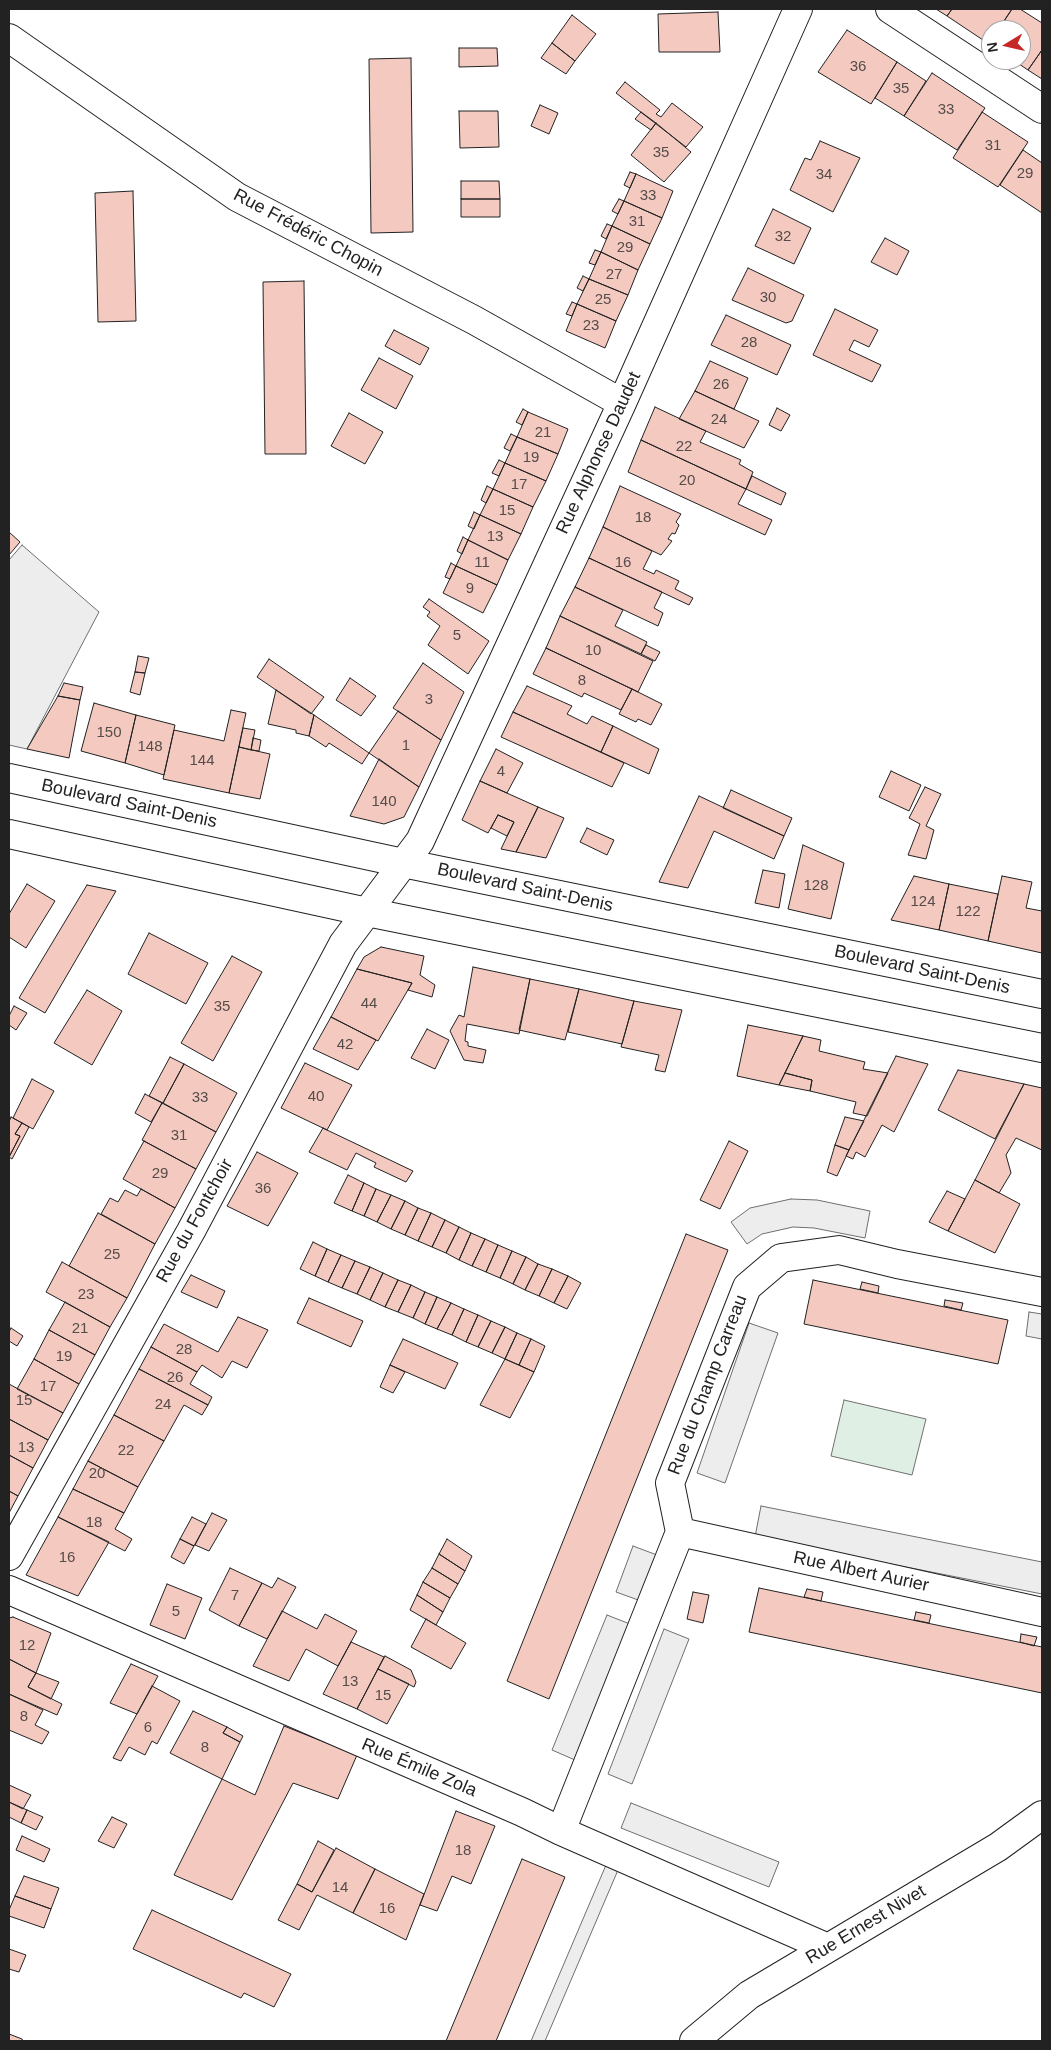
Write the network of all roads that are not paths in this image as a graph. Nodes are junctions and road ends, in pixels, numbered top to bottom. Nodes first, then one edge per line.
1 (798, 9) edge
2 (890, 9) edge
3 (9, 38) edge
4 (1042, 109) edge
5 (622, 403) junction
6 (9, 778) edge
7 (9, 834) edge
8 (403, 863) junction
9 (384, 889) joint
10 (366, 912) junction
11 (1042, 994) edge
12 (1042, 1048) edge
13 (1042, 1292) edge
14 (680, 1532) junction
15 (9, 1556) edge
16 (9, 1590) edge
17 (1042, 1612) edge
18 (1042, 1815) edge
19 (561, 1831) junction
20 (828, 1948) junction
21 (694, 2041) edge

1 - 5 street, Rue Alphonse Daudet
2 - 4 street
3 - 5 street, Rue Frédéric Chopin
5 - 8 street, Rue Alphonse Daudet
6 - 8 street, Boulevard Saint-Denis
7 - 10 street
8 - 9 street, Rue Alphonse Daudet
8 - 11 street, Boulevard Saint-Denis
9 - 10 street, Rue du Fontchoir
10 - 12 street
10 - 15 street, Rue du Fontchoir
13 - 14 street, Rue du Champ Carreau
14 - 17 street, Rue Albert Aurier
14 - 19 street
16 - 19 street, Rue Émile Zola
18 - 20 street, Rue Ernest Nivet
19 - 20 street, Rue Émile Zola
20 - 21 street, Rue Ernest Nivet

